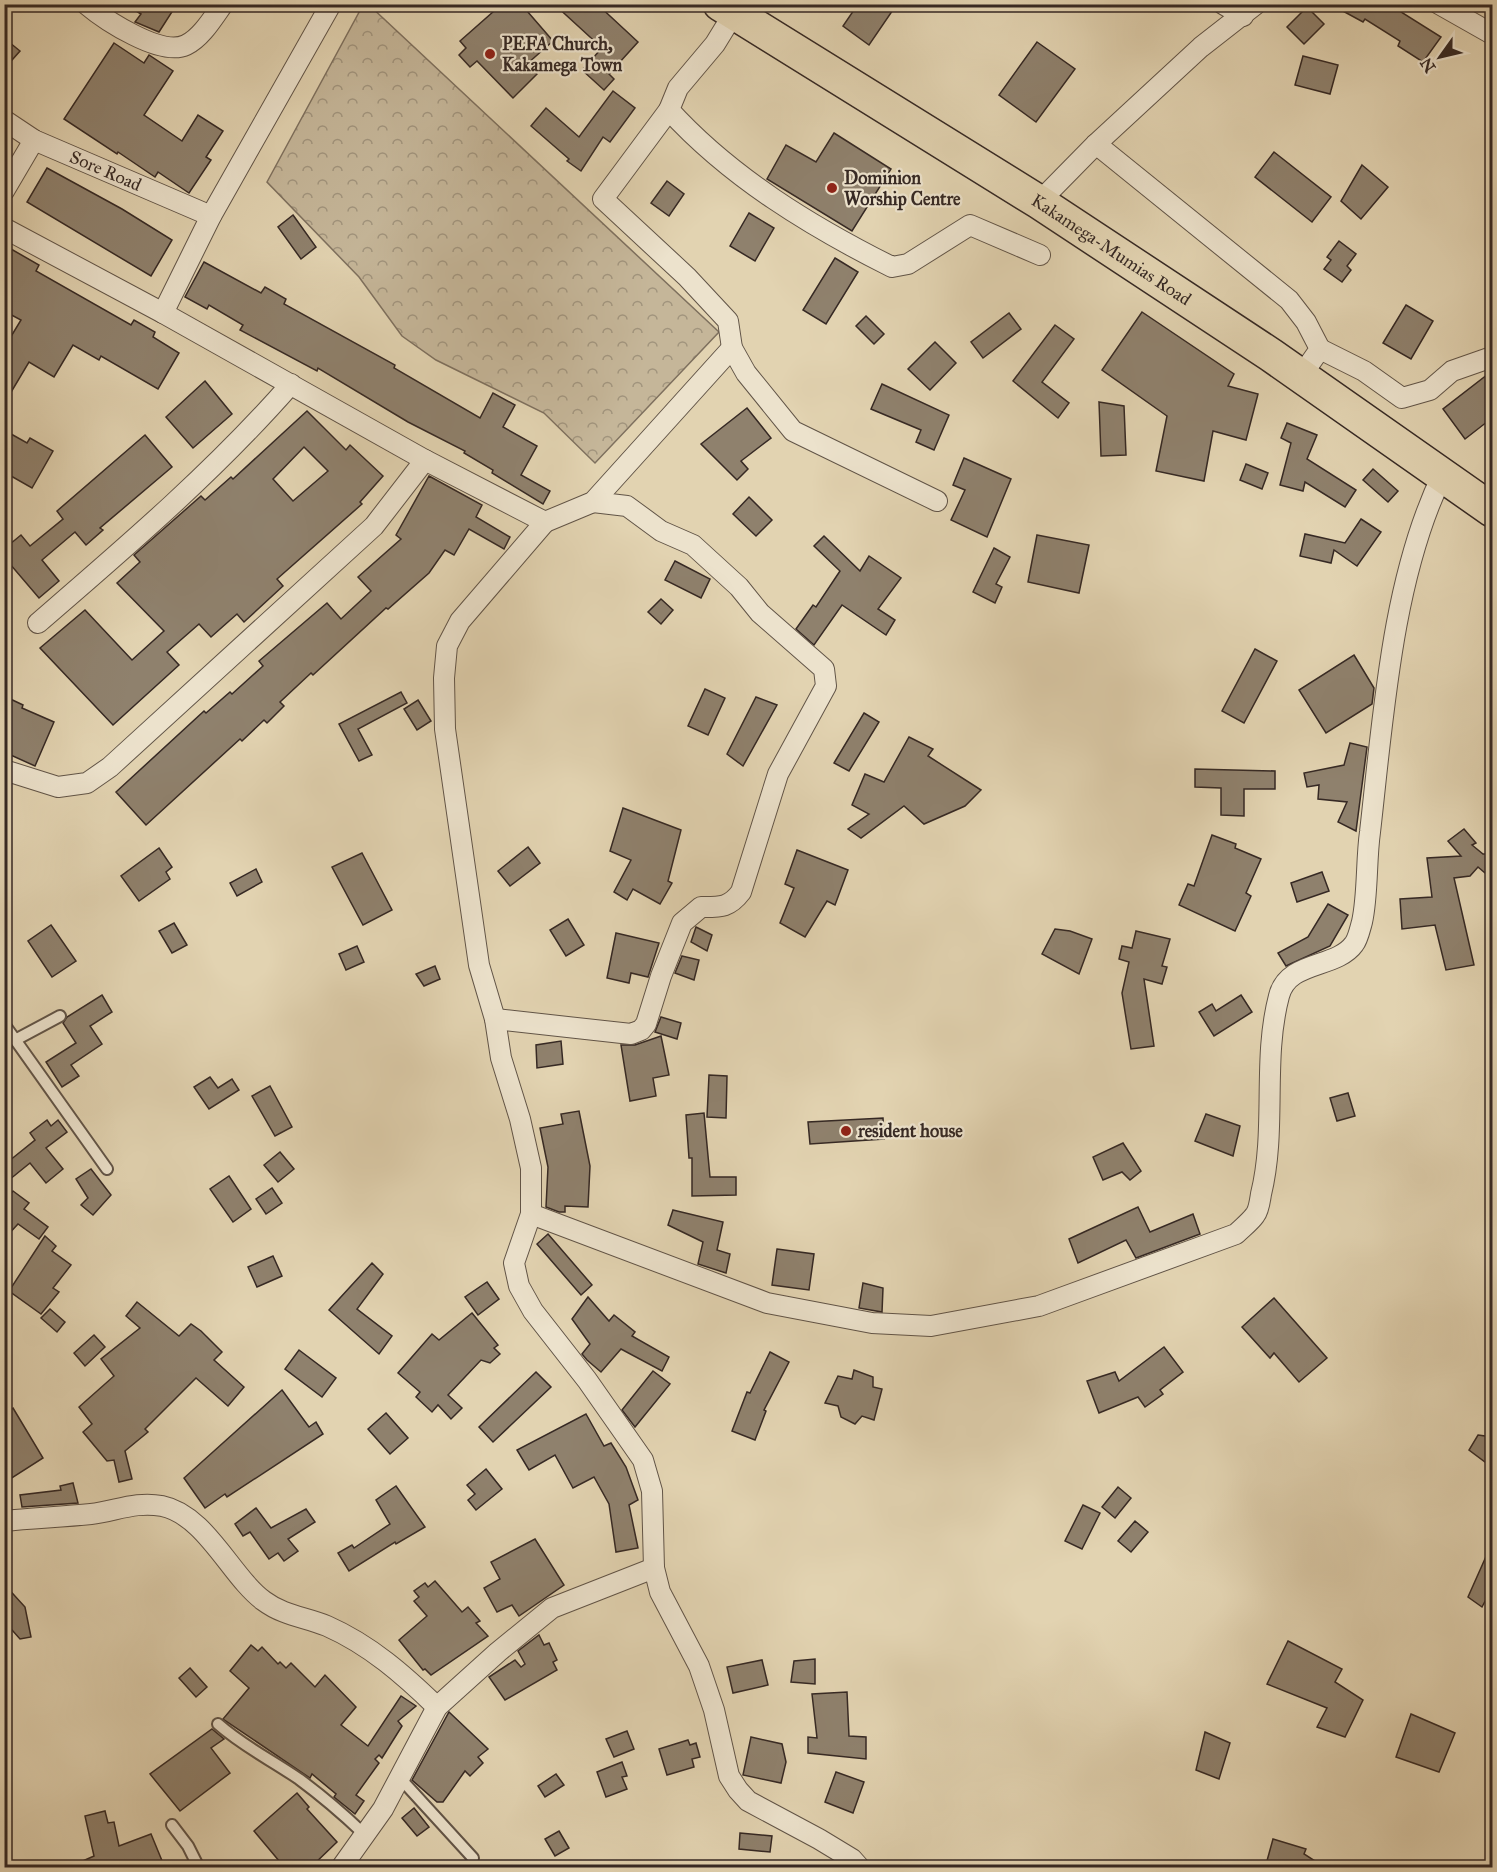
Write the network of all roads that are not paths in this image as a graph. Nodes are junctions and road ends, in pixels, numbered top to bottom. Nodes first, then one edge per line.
1 (86, 4) edge
2 (223, 4) edge
3 (331, 4) edge
4 (1223, 4) edge
5 (1439, 4) edge
6 (727, 9) edge
7 (1249, 10) edge
8 (1492, 34) edge
9 (669, 110) junction
10 (4, 120) edge
11 (34, 140) junction
12 (1096, 144) junction
13 (4, 191) edge
14 (1039, 202) junction
15 (211, 216) junction
16 (4, 228) edge
17 (1041, 255) dead end
18 (162, 313) junction
19 (732, 348) junction
20 (1320, 349) junction
21 (1492, 357) edge
22 (1301, 376) junction
23 (291, 384) junction
24 (425, 460) junction
25 (1443, 474) junction
26 (937, 501) dead end
27 (593, 502) junction
28 (1492, 510) edge
29 (545, 522) junction
30 (38, 623) dead end
31 (4, 770) edge
32 (60, 1016) dead end
33 (495, 1019) junction
34 (4, 1024) edge
35 (17, 1039) junction
36 (107, 1169) dead end
37 (531, 1214) junction
38 (4, 1521) edge
39 (654, 1568) junction
40 (437, 1707) junction
41 (218, 1724) dead end
42 (399, 1777) junction
43 (172, 1825) dead end
44 (363, 1833) junction
45 (473, 1858) dead end
46 (199, 1868) edge
47 (341, 1868) edge
48 (860, 1868) edge

1 - 2 street
3 - 15 street
4 - 7 street
5 - 8 street
6 - 9 street
6 - 14 highway, Kakamega-Mumias Road
7 - 12 street
9 - 17 street
9 - 19 street
10 - 11 street, Sore Road
11 - 13 street
11 - 15 street, Sore Road
12 - 14 street
12 - 20 street
14 - 22 highway, Kakamega-Mumias Road
15 - 18 street
16 - 18 street
18 - 23 street
19 - 26 street
19 - 27 street
20 - 21 street
20 - 22 street
22 - 25 highway, Kakamega-Mumias Road
23 - 24 street
23 - 30 street
24 - 29 street
24 - 31 street
25 - 28 highway, Kakamega-Mumias Road
25 - 37 street
27 - 29 street
27 - 33 street
29 - 33 street
32 - 35 lane
33 - 37 street
34 - 35 lane
35 - 36 lane
37 - 39 street
38 - 40 street
39 - 40 street
39 - 48 street
40 - 42 street
41 - 44 lane
42 - 44 street
42 - 45 lane
43 - 46 lane
44 - 47 street

